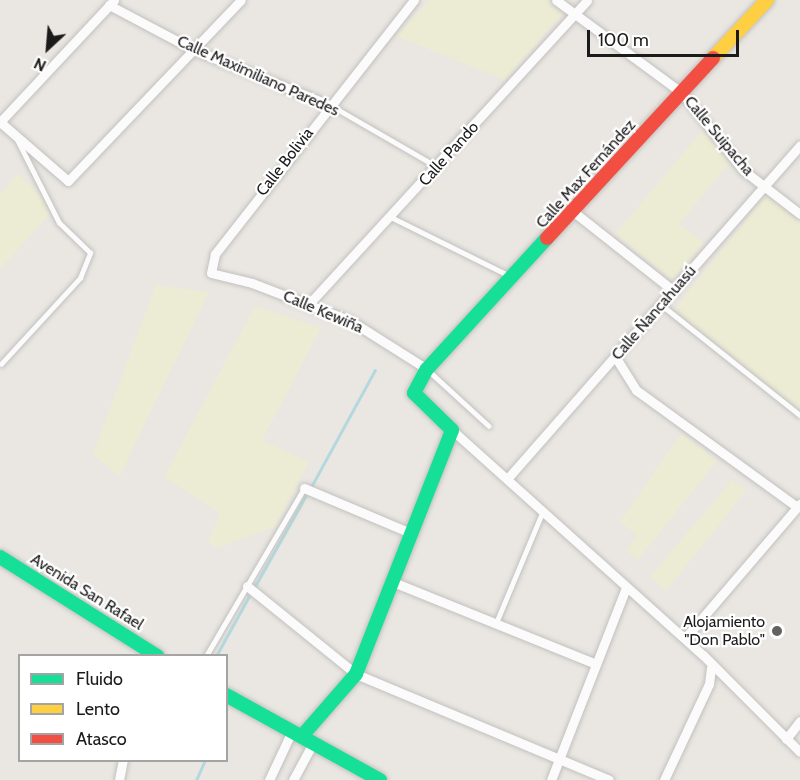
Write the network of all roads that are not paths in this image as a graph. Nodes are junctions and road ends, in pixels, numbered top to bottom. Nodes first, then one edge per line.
1 (241, 0) edge
2 (414, 0) edge
3 (556, 0) edge
4 (587, 0) edge
5 (756, 0) edge
6 (767, 0) edge
7 (112, 3) edge
8 (574, 14) junction
9 (192, 49) junction
10 (679, 91) junction
11 (329, 105) junction
12 (0, 122) edge
13 (15, 135) junction
14 (799, 148) edge
15 (438, 166) junction
16 (765, 187) junction
17 (571, 210) junction
18 (800, 214) edge
19 (391, 217) junction
20 (211, 273) joint
21 (509, 276) junction
22 (674, 291) junction
23 (308, 305) junction
24 (663, 306) junction
25 (616, 358) junction
26 (1, 364) edge
27 (424, 366) junction
28 (800, 415) edge
29 (489, 426) dead end
30 (452, 430) junction
31 (507, 479) junction
32 (304, 488) joint
33 (797, 511) edge
34 (542, 513) junction
35 (413, 534) junction
36 (0, 557) edge
37 (393, 582) junction
38 (247, 586) junction
39 (626, 588) junction
40 (496, 623) junction
41 (684, 638) junction
42 (151, 654) edge
43 (207, 654) edge
44 (596, 664) junction
45 (711, 668) junction
46 (356, 674) junction
47 (228, 696) edge
48 (800, 721) edge
49 (302, 736) junction
50 (786, 739) junction
51 (800, 752) edge
52 (559, 760) junction
53 (123, 762) edge
54 (119, 780) edge
55 (268, 780) edge
56 (293, 780) edge
57 (380, 780) edge
58 (551, 780) edge
59 (609, 780) edge
60 (664, 780) edge

1 - 9 street
2 - 11 street, Calle Bolivia
3 - 8 street, Calle Suipacha
4 - 8 street, Calle Pando
5 - 10 street, Calle Max Fernández
6 - 10 street, Calle Max Fernández
7 - 9 street, Calle Maximiliano Paredes
7 - 12 street
8 - 10 street, Calle Suipacha
8 - 15 street, Calle Pando
9 - 11 street, Calle Maximiliano Paredes
9 - 13 street
10 - 16 street, Calle Suipacha
10 - 17 street, Calle Max Fernández
11 - 15 lane, Calle Maximiliano Paredes
11 - 20 street, Calle Bolivia
12 - 13 street
13 - 26 lane
14 - 16 street, Calle Ñancahuasú
15 - 19 street, Calle Pando
16 - 18 street, Calle Suipacha
16 - 22 street, Calle Ñancahuasú
17 - 21 street, Calle Max Fernández
17 - 22 street
19 - 21 lane
19 - 23 street, Calle Pando
20 - 23 street, Calle Kewiña
21 - 27 street, Calle Max Fernández
22 - 24 street, Calle Ñancahuasú
23 - 27 street, Calle Kewiña
24 - 25 street, Calle Ñancahuasú
24 - 28 lane
25 - 31 street, Calle Ñancahuasú
25 - 33 street
27 - 29 lane
27 - 30 street, Calle Max Fernández
30 - 31 street
30 - 35 street
31 - 34 street
32 - 35 street
32 - 38 lane
33 - 41 street
34 - 39 street
34 - 40 lane
35 - 37 street
36 - 42 street, Avenida San Rafael
37 - 40 street
37 - 46 street
38 - 43 lane
38 - 46 street
39 - 41 street
39 - 44 street
40 - 44 street
41 - 45 street
44 - 52 street
45 - 50 street
45 - 60 street
46 - 49 street
46 - 52 street
47 - 49 street
48 - 50 street
49 - 55 street
49 - 56 street
49 - 57 street
50 - 51 street
52 - 58 street
52 - 59 street
53 - 54 street

